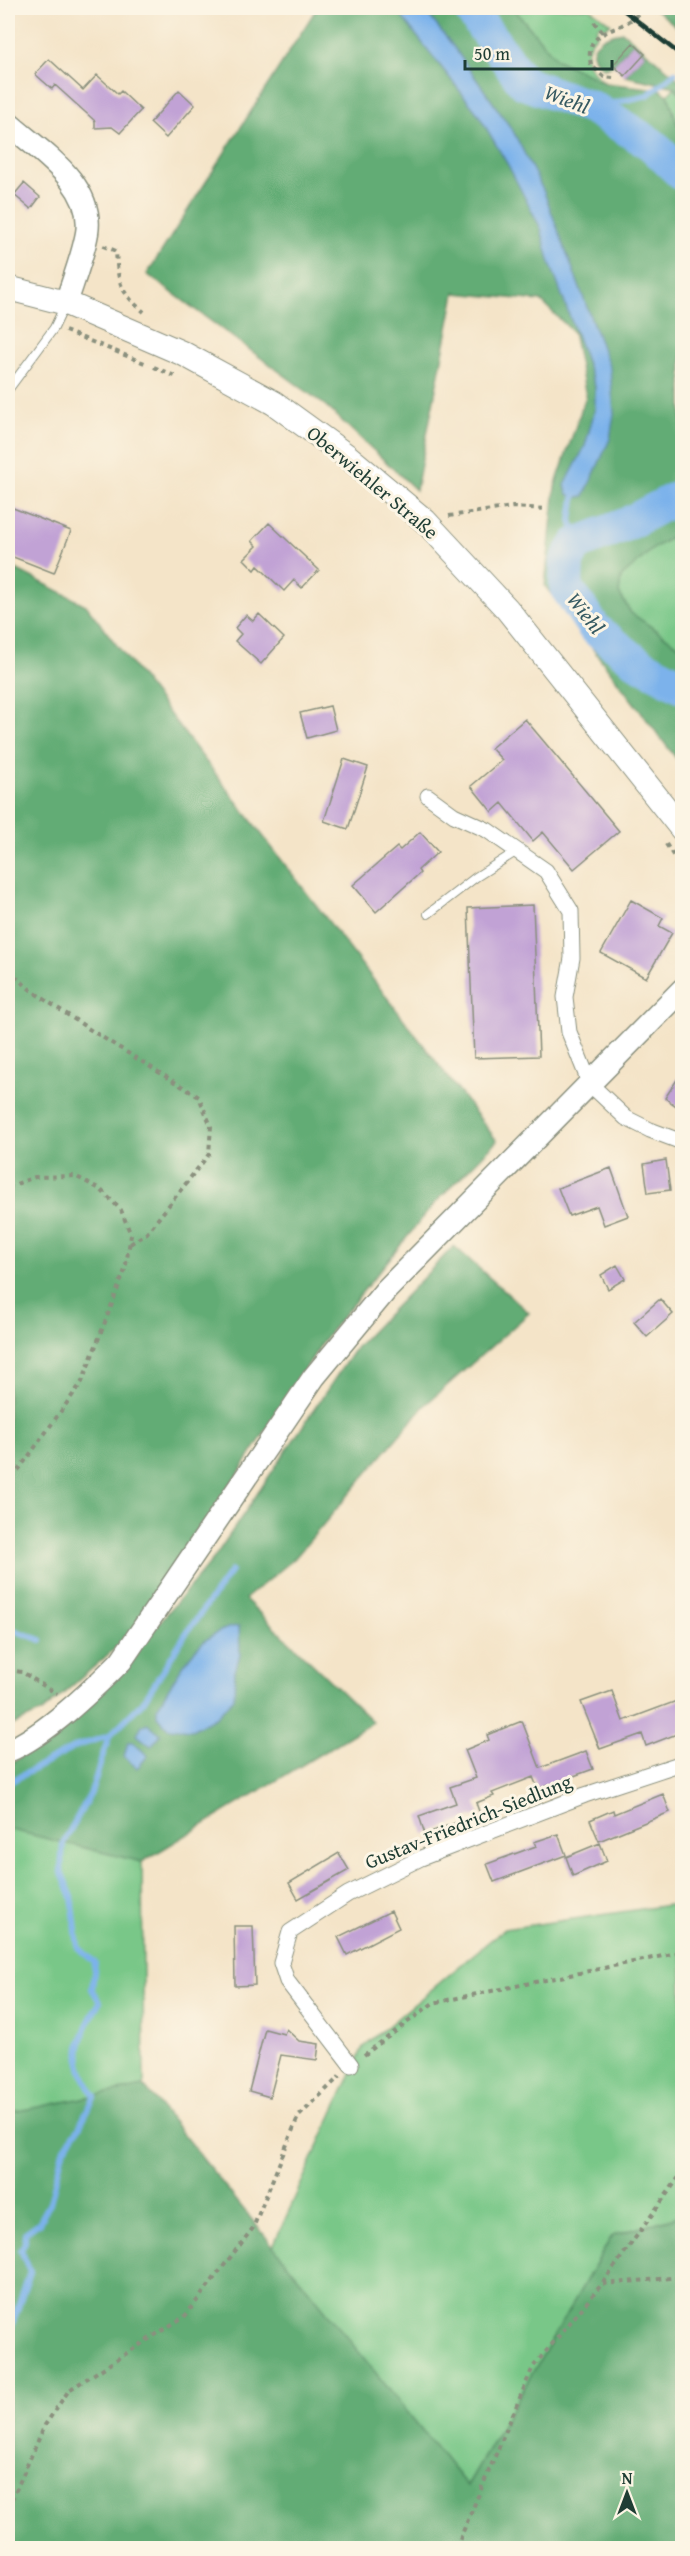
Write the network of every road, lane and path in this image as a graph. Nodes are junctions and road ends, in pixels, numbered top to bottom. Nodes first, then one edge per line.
1 (645, 8) edge
2 (594, 22) dead end
3 (603, 33) junction
4 (613, 78) dead end
5 (8, 123) edge
6 (85, 240) junction
7 (8, 288) edge
8 (66, 303) junction
9 (147, 315) dead end
10 (54, 328) junction
11 (186, 381) dead end
12 (8, 390) edge
13 (545, 508) dead end
14 (425, 521) junction
15 (428, 796) dead end
16 (672, 833) edge
17 (517, 851) junction
18 (682, 869) edge
19 (428, 914) dead end
20 (8, 970) edge
21 (682, 990) edge
22 (590, 1084) junction
23 (682, 1142) edge
24 (8, 1187) edge
25 (129, 1245) junction
26 (8, 1481) edge
27 (8, 1670) edge
28 (70, 1708) junction
29 (8, 1751) edge
30 (682, 1763) edge
31 (682, 1952) edge
32 (351, 2066) junction
33 (682, 2173) edge
34 (682, 2277) edge
35 (602, 2284) junction
36 (8, 2508) edge
37 (456, 2548) edge

1 - 3 path
2 - 3 path
3 - 4 path
5 - 6 main road
6 - 8 main road
6 - 9 path
7 - 8 main road, Oberwiehler Straße
8 - 10 lane
8 - 14 main road, Oberwiehler Straße
10 - 11 path
10 - 12 lane
13 - 14 path
14 - 16 main road, Oberwiehler Straße
15 - 17 street
16 - 18 path
17 - 19 lane
17 - 22 street
20 - 25 path
21 - 22 main road
22 - 23 street
22 - 28 main road
24 - 25 path
25 - 26 path
27 - 28 path
28 - 29 main road
30 - 32 street, Gustav-Friedrich-Siedlung
31 - 32 path
32 - 36 path
33 - 35 path
34 - 35 path
35 - 37 path

